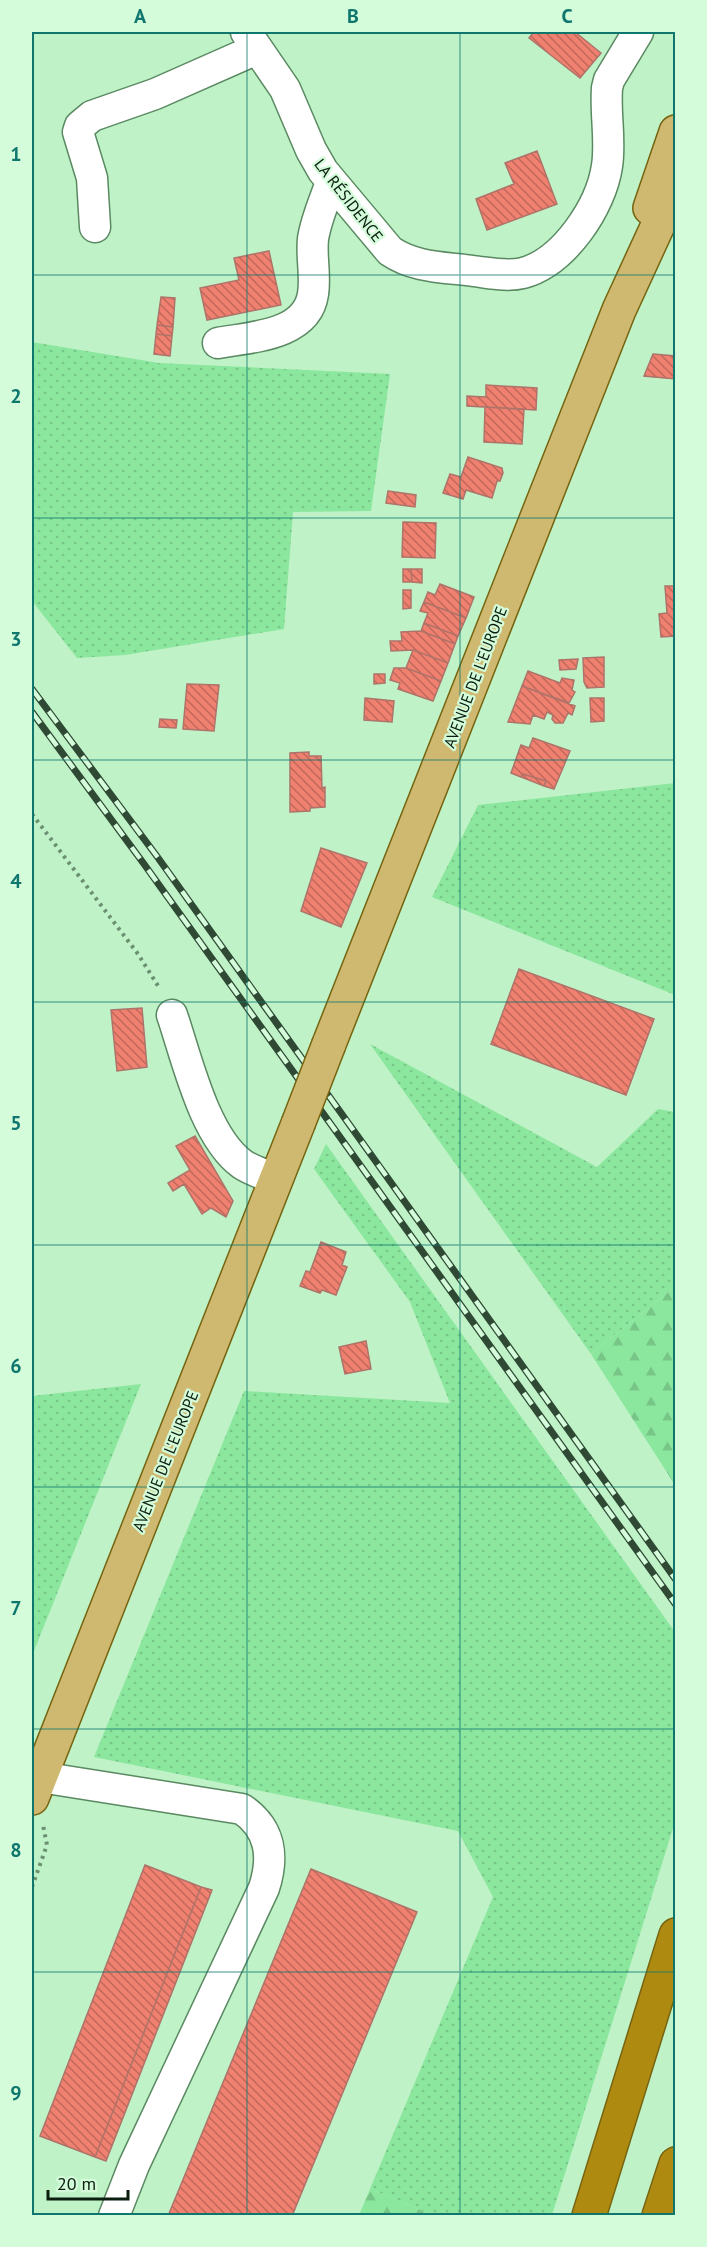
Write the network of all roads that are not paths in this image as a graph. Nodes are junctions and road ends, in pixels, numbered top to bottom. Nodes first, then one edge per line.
1 (638, 32) edge
2 (252, 40) edge
3 (675, 132) edge
4 (331, 182) junction
5 (675, 186) edge
6 (95, 227) dead end
7 (619, 310) junction
8 (218, 343) dead end
9 (172, 1015) road end
10 (276, 1179) junction
11 (36, 1788) edge
12 (675, 1935) edge
13 (675, 2164) edge
14 (114, 2216) edge
15 (589, 2216) edge
16 (658, 2216) edge

1 - 4 street, LA RÉSIDENCE
2 - 4 street, LA RÉSIDENCE
2 - 6 street
3 - 7 main road, AVENUE DE L'EUROPE
4 - 8 street
5 - 7 main road, AVENUE DE L'EUROPE
7 - 10 main road, AVENUE DE L'EUROPE, bridge
9 - 10 street
10 - 11 main road, AVENUE DE L'EUROPE
11 - 14 street
12 - 15 highway
13 - 16 highway

